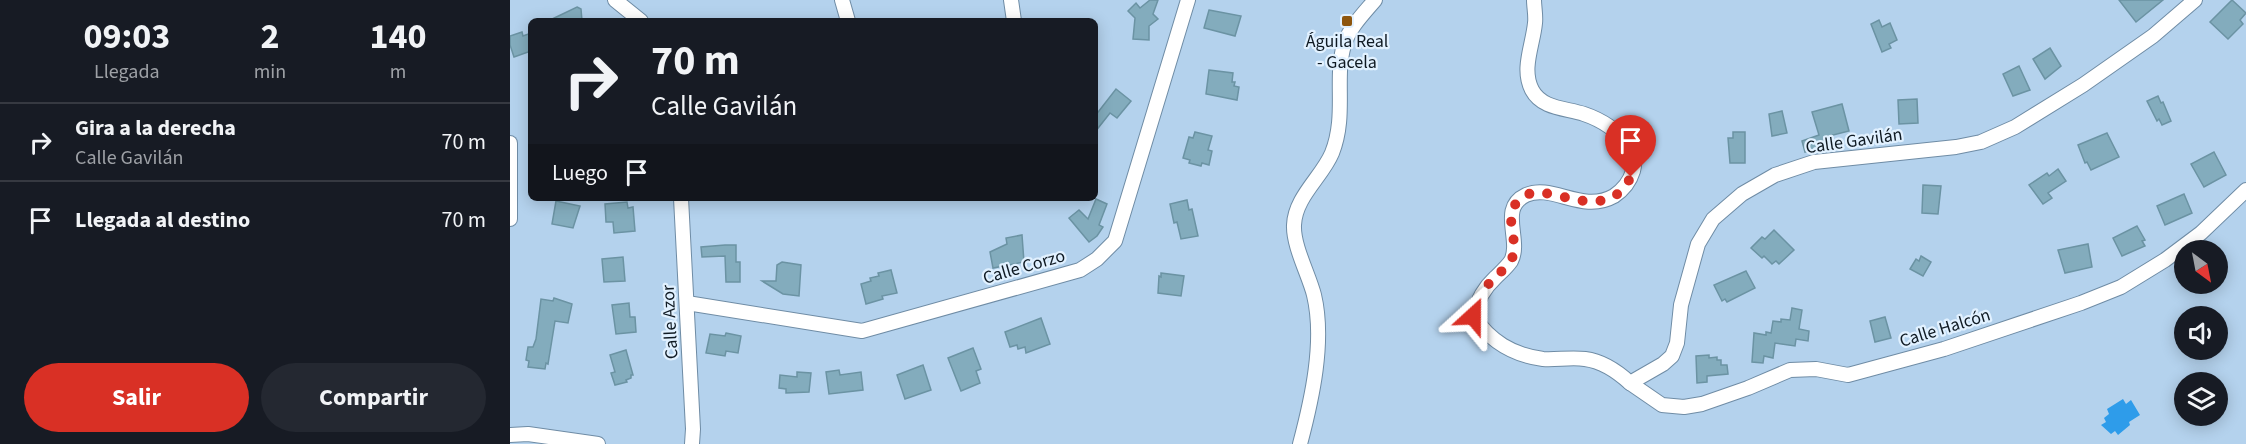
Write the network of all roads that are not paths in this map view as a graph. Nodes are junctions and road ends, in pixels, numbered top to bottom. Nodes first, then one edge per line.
1 (615, 0) edge
2 (842, 0) edge
3 (1011, 0) edge
4 (1188, 0) edge
5 (1375, 0) edge
6 (1534, 0) edge
7 (2196, 0) edge
8 (637, 18) edge
9 (847, 18) edge
10 (1014, 18) edge
11 (510, 143) edge
12 (2246, 189) edge
13 (681, 201) edge
14 (510, 219) edge
15 (687, 303) junction
16 (1630, 383) junction
17 (510, 435) edge
18 (598, 444) edge
19 (692, 444) edge
20 (1300, 444) edge

1 - 8 street
2 - 9 street
3 - 10 street
4 - 15 street, Calle Corzo
5 - 20 street
6 - 16 street
7 - 16 street, Calle Gavilán
11 - 14 street
12 - 16 street, Calle Halcón
13 - 15 street, Calle Azor
15 - 19 street, Calle Azor
17 - 18 street

